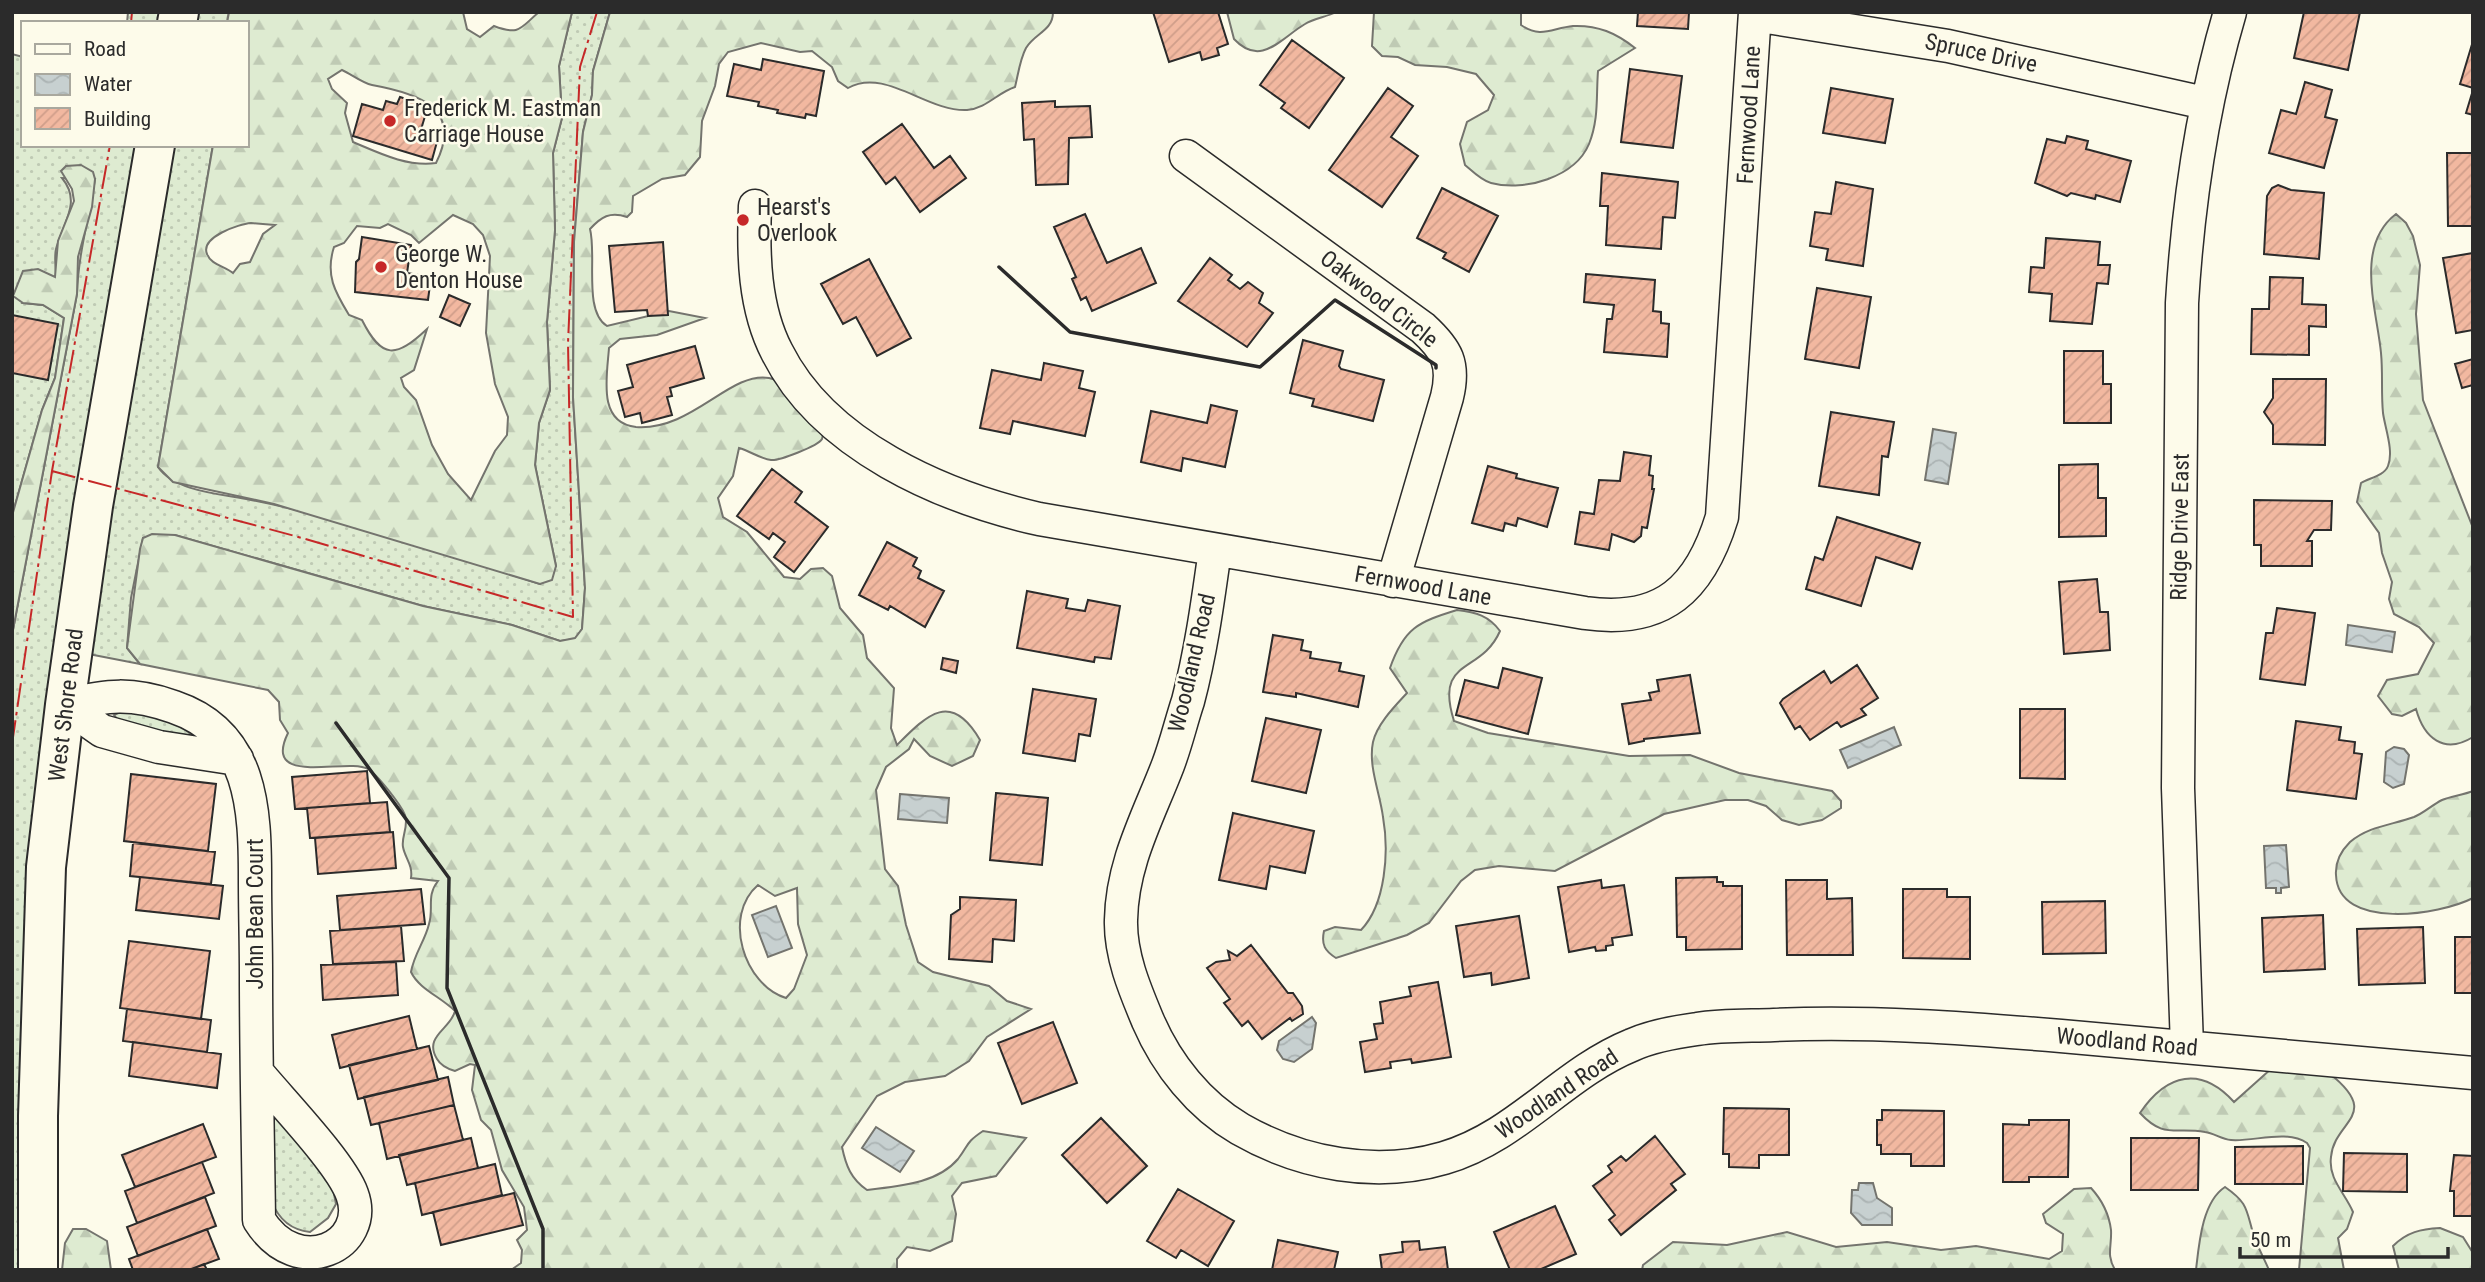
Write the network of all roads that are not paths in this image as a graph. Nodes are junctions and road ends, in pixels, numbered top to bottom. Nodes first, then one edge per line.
1 (2230, 12) edge
2 (1755, 14) edge
3 (2205, 103) junction
4 (155, 147) edge
5 (1186, 156) dead end
6 (755, 206) dead end
7 (1215, 550) junction
8 (1393, 581) junction
9 (65, 705) junction
10 (237, 759) junction
11 (2187, 1047) junction
12 (257, 1072) junction
13 (2473, 1073) edge
14 (38, 1270) edge

1 - 3 street, Ridge Drive East
2 - 3 street, Spruce Drive
2 - 8 street, Fernwood Lane
3 - 11 street, Ridge Drive East
4 - 9 main road, West Shore Road
5 - 8 street, Oakwood Circle
6 - 7 street, Fernwood Lane
7 - 8 street, Fernwood Lane
7 - 11 street, Woodland Road
9 - 10 street
9 - 10 street, John Bean Court
9 - 14 main road, West Shore Road
10 - 12 street, John Bean Court
11 - 13 street, Woodland Road
12 - 12 street, John Bean Court

